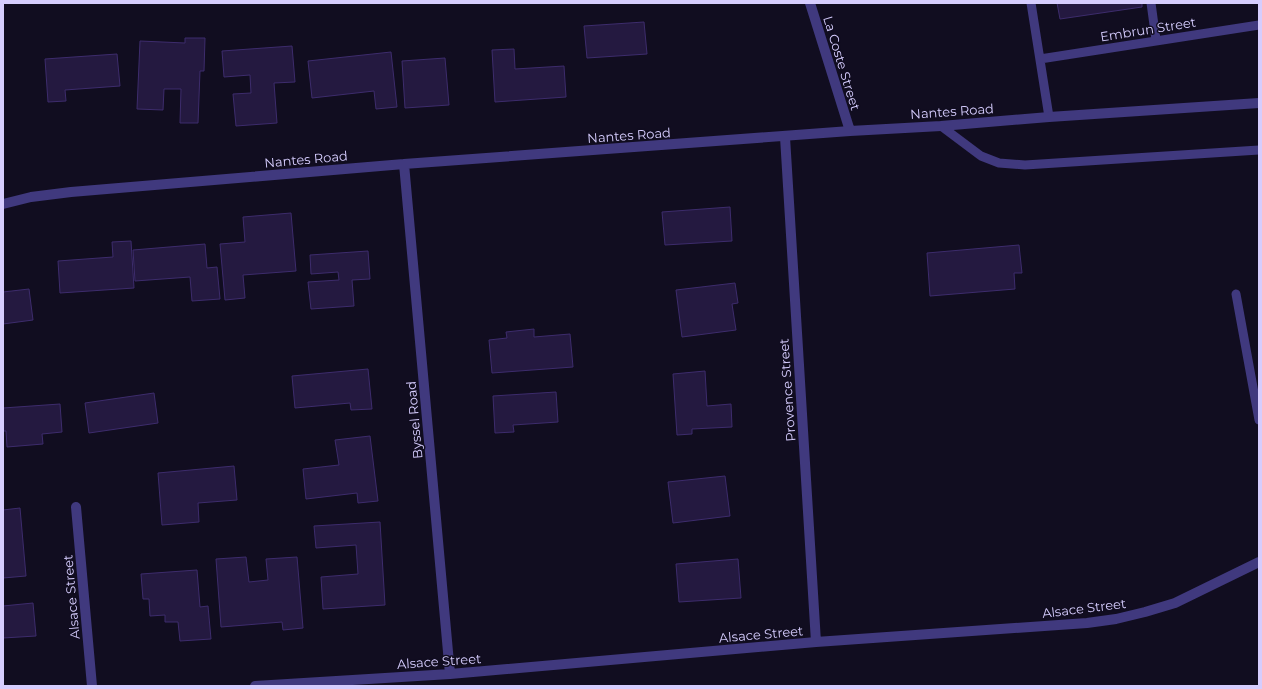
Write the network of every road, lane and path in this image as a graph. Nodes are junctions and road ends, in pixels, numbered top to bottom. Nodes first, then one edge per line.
1 (810, 3) edge
2 (1031, 3) edge
3 (1151, 3) edge
4 (1259, 25) edge
5 (1156, 40) junction
6 (1040, 59) junction
7 (1259, 103) edge
8 (1049, 116) junction
9 (941, 126) junction
10 (850, 131) junction
11 (785, 137) junction
12 (1259, 150) edge
13 (404, 164) junction
14 (3, 204) edge
15 (1236, 294) dead end
16 (1259, 420) edge
17 (76, 507) dead end
18 (1259, 562) edge
19 (816, 642) junction
20 (450, 674) junction
21 (92, 686) edge
22 (255, 686) edge

1 - 10 street, La Coste Street
2 - 6 lane
3 - 5 lane
4 - 5 lane, Embrun Street
5 - 6 lane, Embrun Street
6 - 8 lane
7 - 8 street, Nantes Road
8 - 9 street, Nantes Road
9 - 10 street, Nantes Road
9 - 12 lane
10 - 11 street, Nantes Road
11 - 13 street, Nantes Road
11 - 19 street, Provence Street
13 - 14 street, Nantes Road
13 - 20 street, Byssel Road
15 - 16 lane
17 - 21 street, Alsace Street
18 - 19 street, Alsace Street
19 - 20 street, Alsace Street
20 - 22 street, Alsace Street

